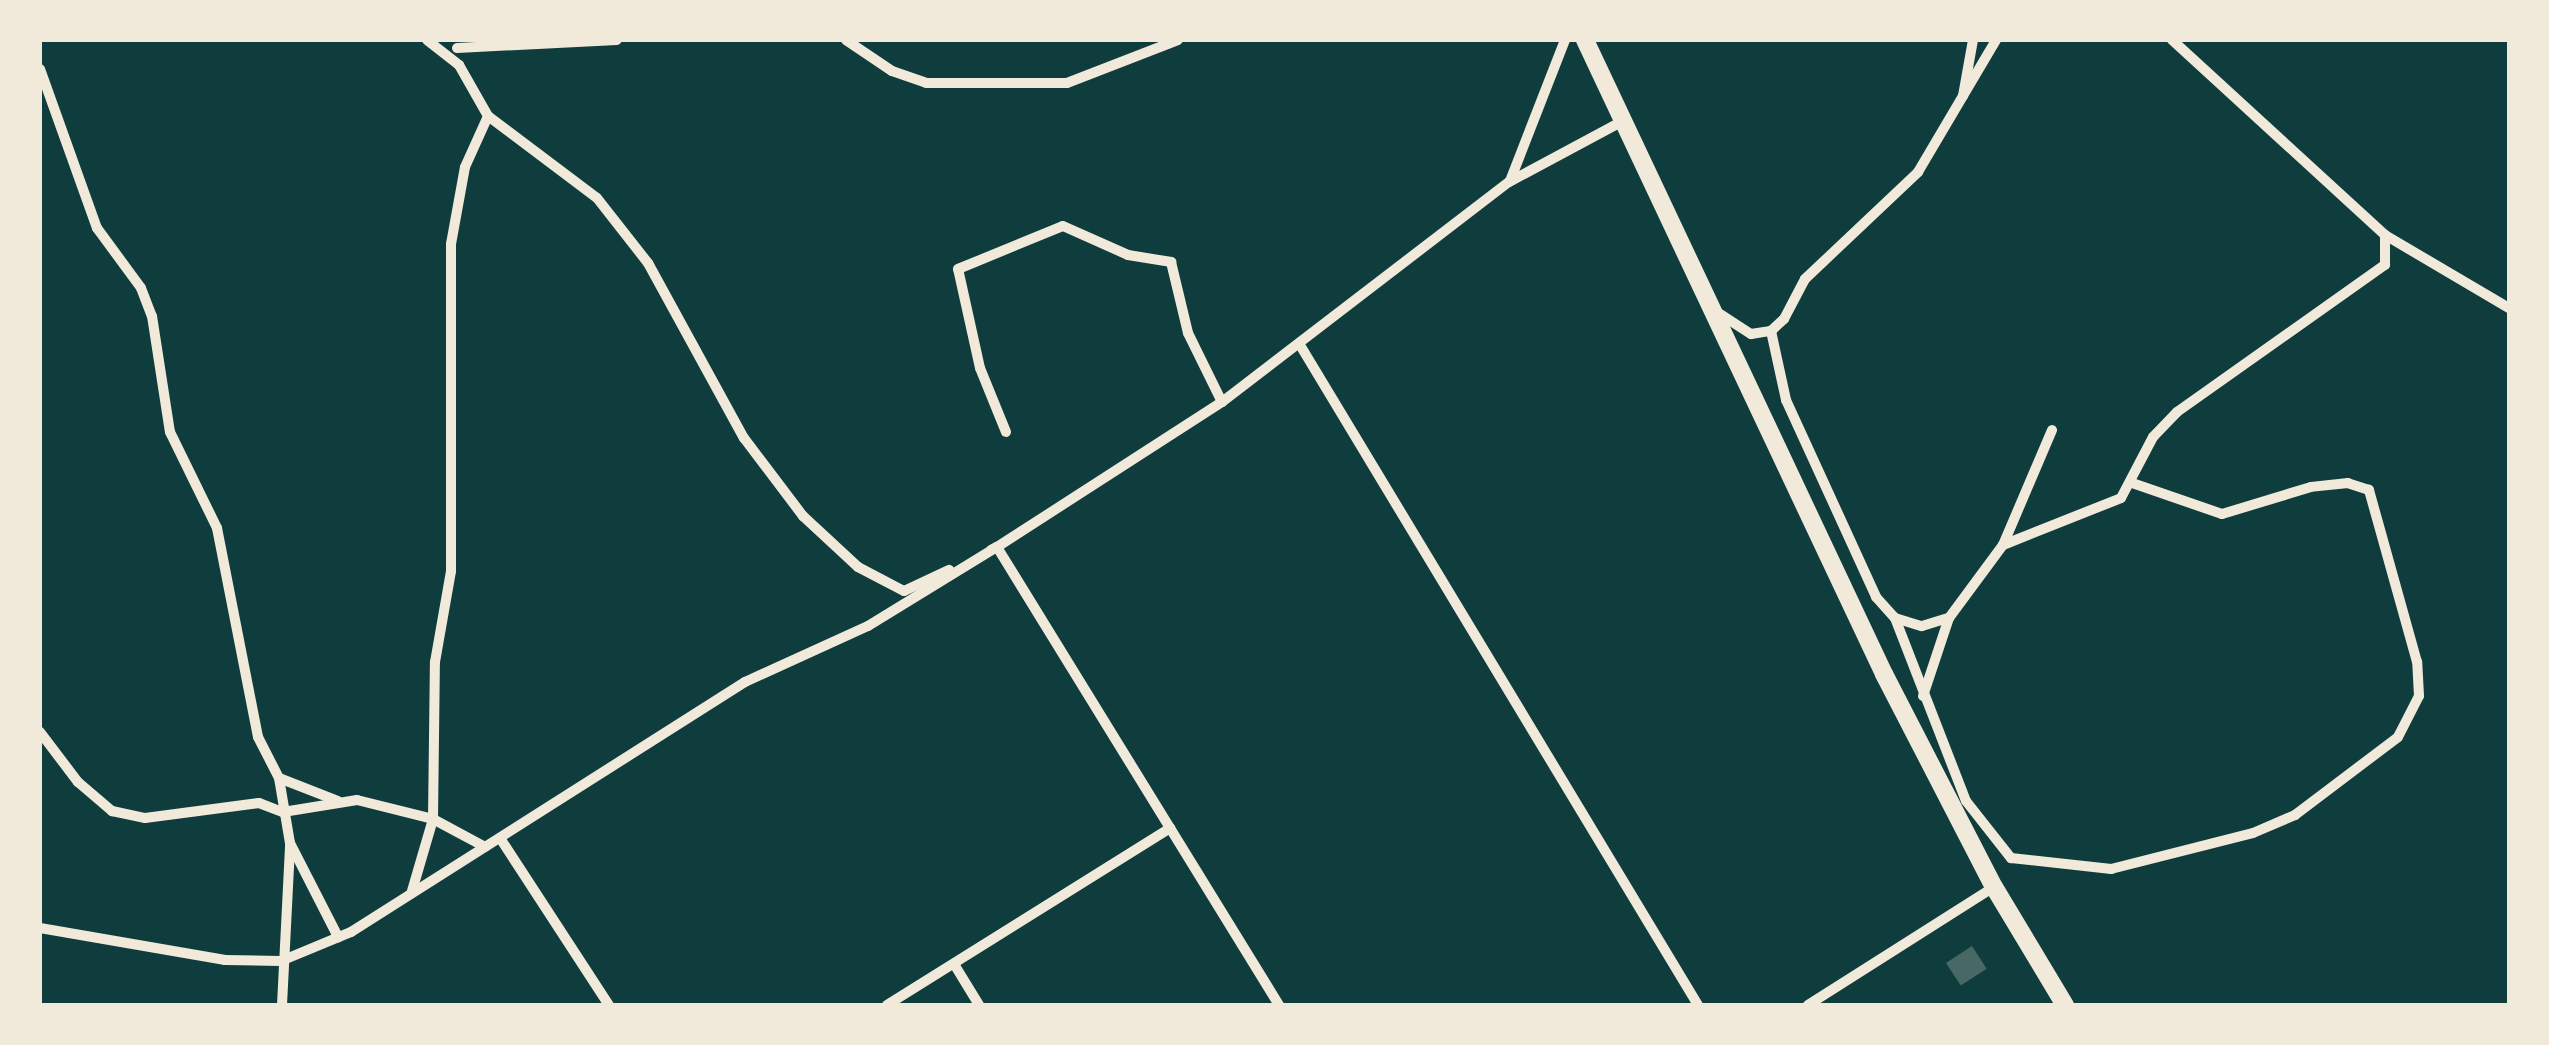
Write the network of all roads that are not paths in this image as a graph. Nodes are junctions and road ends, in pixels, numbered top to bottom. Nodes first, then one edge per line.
1 (427, 40) edge
2 (617, 40) edge
3 (846, 40) edge
4 (1178, 40) edge
5 (1566, 40) edge
6 (1585, 40) edge
7 (1973, 40) edge
8 (1996, 40) edge
9 (2172, 40) edge
10 (457, 44) edge
11 (459, 65) junction
12 (40, 69) edge
13 (1962, 107) junction
14 (488, 116) junction
15 (1620, 122) junction
16 (1510, 182) junction
17 (2386, 235) junction
18 (1703, 294) junction
19 (2509, 308) edge
20 (1771, 331) junction
21 (1300, 345) junction
22 (1222, 402) junction
23 (2052, 430) dead end
24 (1006, 432) dead end
25 (2132, 483) junction
26 (2002, 545) junction
27 (998, 547) junction
28 (1895, 618) junction
29 (1949, 618) junction
30 (1922, 697) junction
31 (40, 732) edge
32 (279, 778) junction
33 (339, 801) junction
34 (282, 812) junction
35 (433, 818) junction
36 (1170, 828) junction
37 (500, 838) junction
38 (290, 843) junction
39 (486, 847) junction
40 (1994, 888) junction
41 (412, 892) junction
42 (40, 928) edge
43 (338, 937) junction
44 (281, 960) junction
45 (954, 964) junction
46 (282, 1005) edge
47 (609, 1005) edge
48 (887, 1005) edge
49 (980, 1005) edge
50 (1279, 1005) edge
51 (1698, 1005) edge
52 (1808, 1005) edge
53 (2065, 1005) edge

1 - 11 street
2 - 10 street
3 - 4 street
5 - 16 street
6 - 15 main road
7 - 13 street
8 - 13 street
9 - 17 street
10 - 11 street
11 - 14 street
12 - 32 street
13 - 20 street
14 - 27 street
14 - 35 street
15 - 16 street
15 - 18 main road
16 - 21 street
17 - 19 street
17 - 25 street
18 - 20 street
18 - 40 main road
20 - 28 street
21 - 22 street
21 - 51 street
22 - 24 street
22 - 27 street
23 - 26 street
25 - 26 street
25 - 30 street
26 - 29 street
27 - 36 street
27 - 37 street
28 - 29 street
28 - 30 street
29 - 30 street
31 - 34 street
32 - 33 street
32 - 34 street
33 - 34 street
33 - 35 street
34 - 38 street
35 - 39 street
35 - 41 street
36 - 45 street
36 - 50 street
37 - 39 street
37 - 47 street
38 - 43 street
38 - 44 street
39 - 41 street
40 - 52 street
40 - 53 main road
41 - 43 street
42 - 44 street
43 - 44 street
44 - 46 street
45 - 48 street
45 - 49 street

